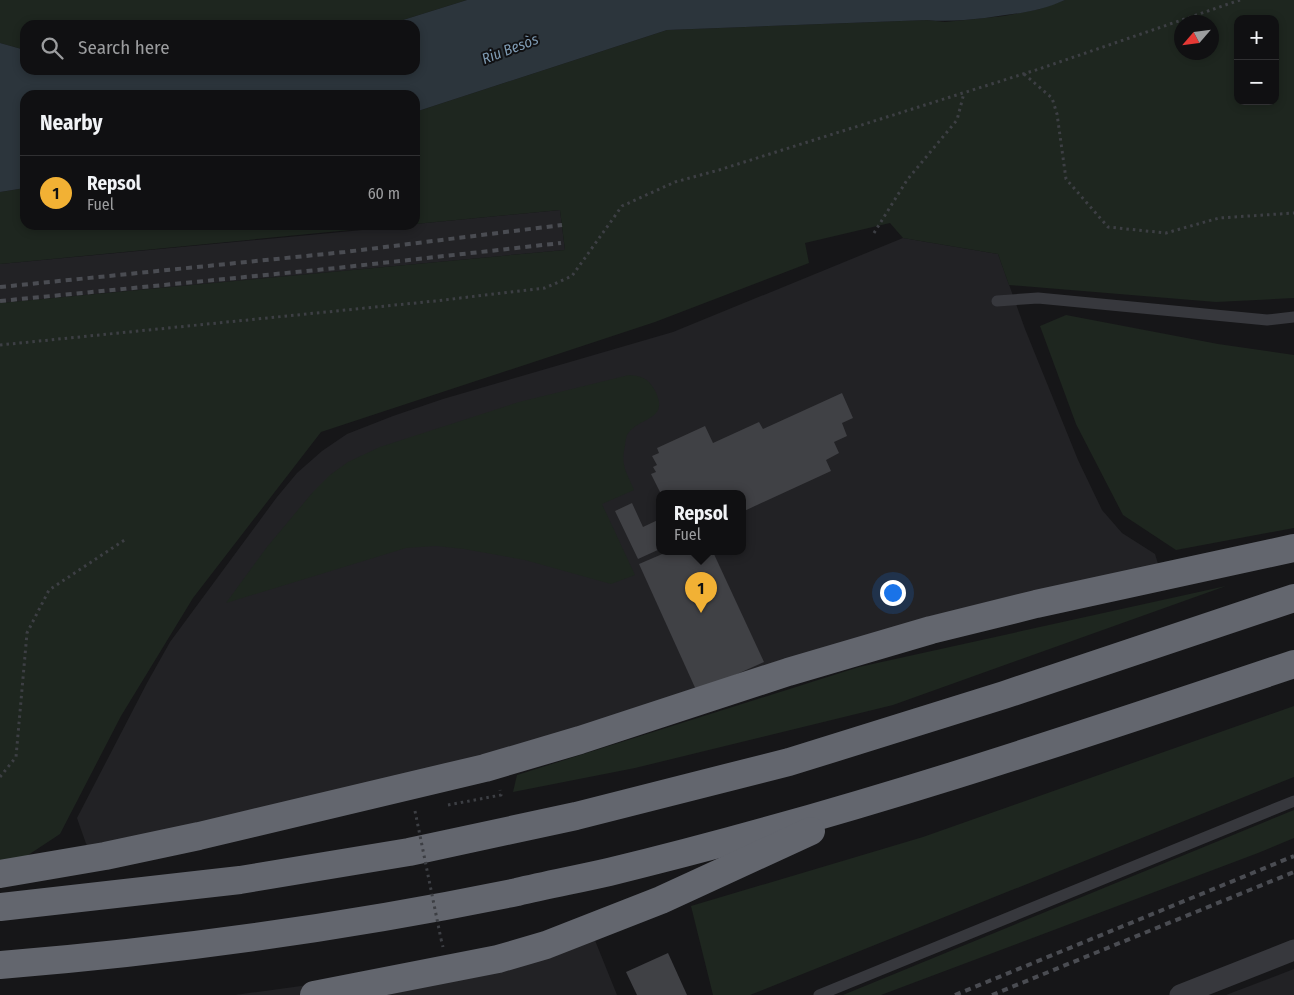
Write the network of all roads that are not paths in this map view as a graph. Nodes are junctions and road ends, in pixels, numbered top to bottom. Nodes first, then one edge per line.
1 (997, 301) dead end
2 (1294, 317) edge
3 (1294, 548) edge
4 (1294, 598) edge
5 (1294, 664) edge
6 (892, 794) junction
7 (1294, 801) edge
8 (0, 874) edge
9 (0, 907) edge
10 (1294, 950) edge
11 (0, 965) edge
12 (314, 995) edge
13 (819, 995) edge
14 (1180, 995) edge

1 - 2 lane
3 - 8 highway
4 - 9 highway
5 - 6 highway
6 - 11 highway
6 - 12 highway
7 - 13 lane
10 - 14 street

